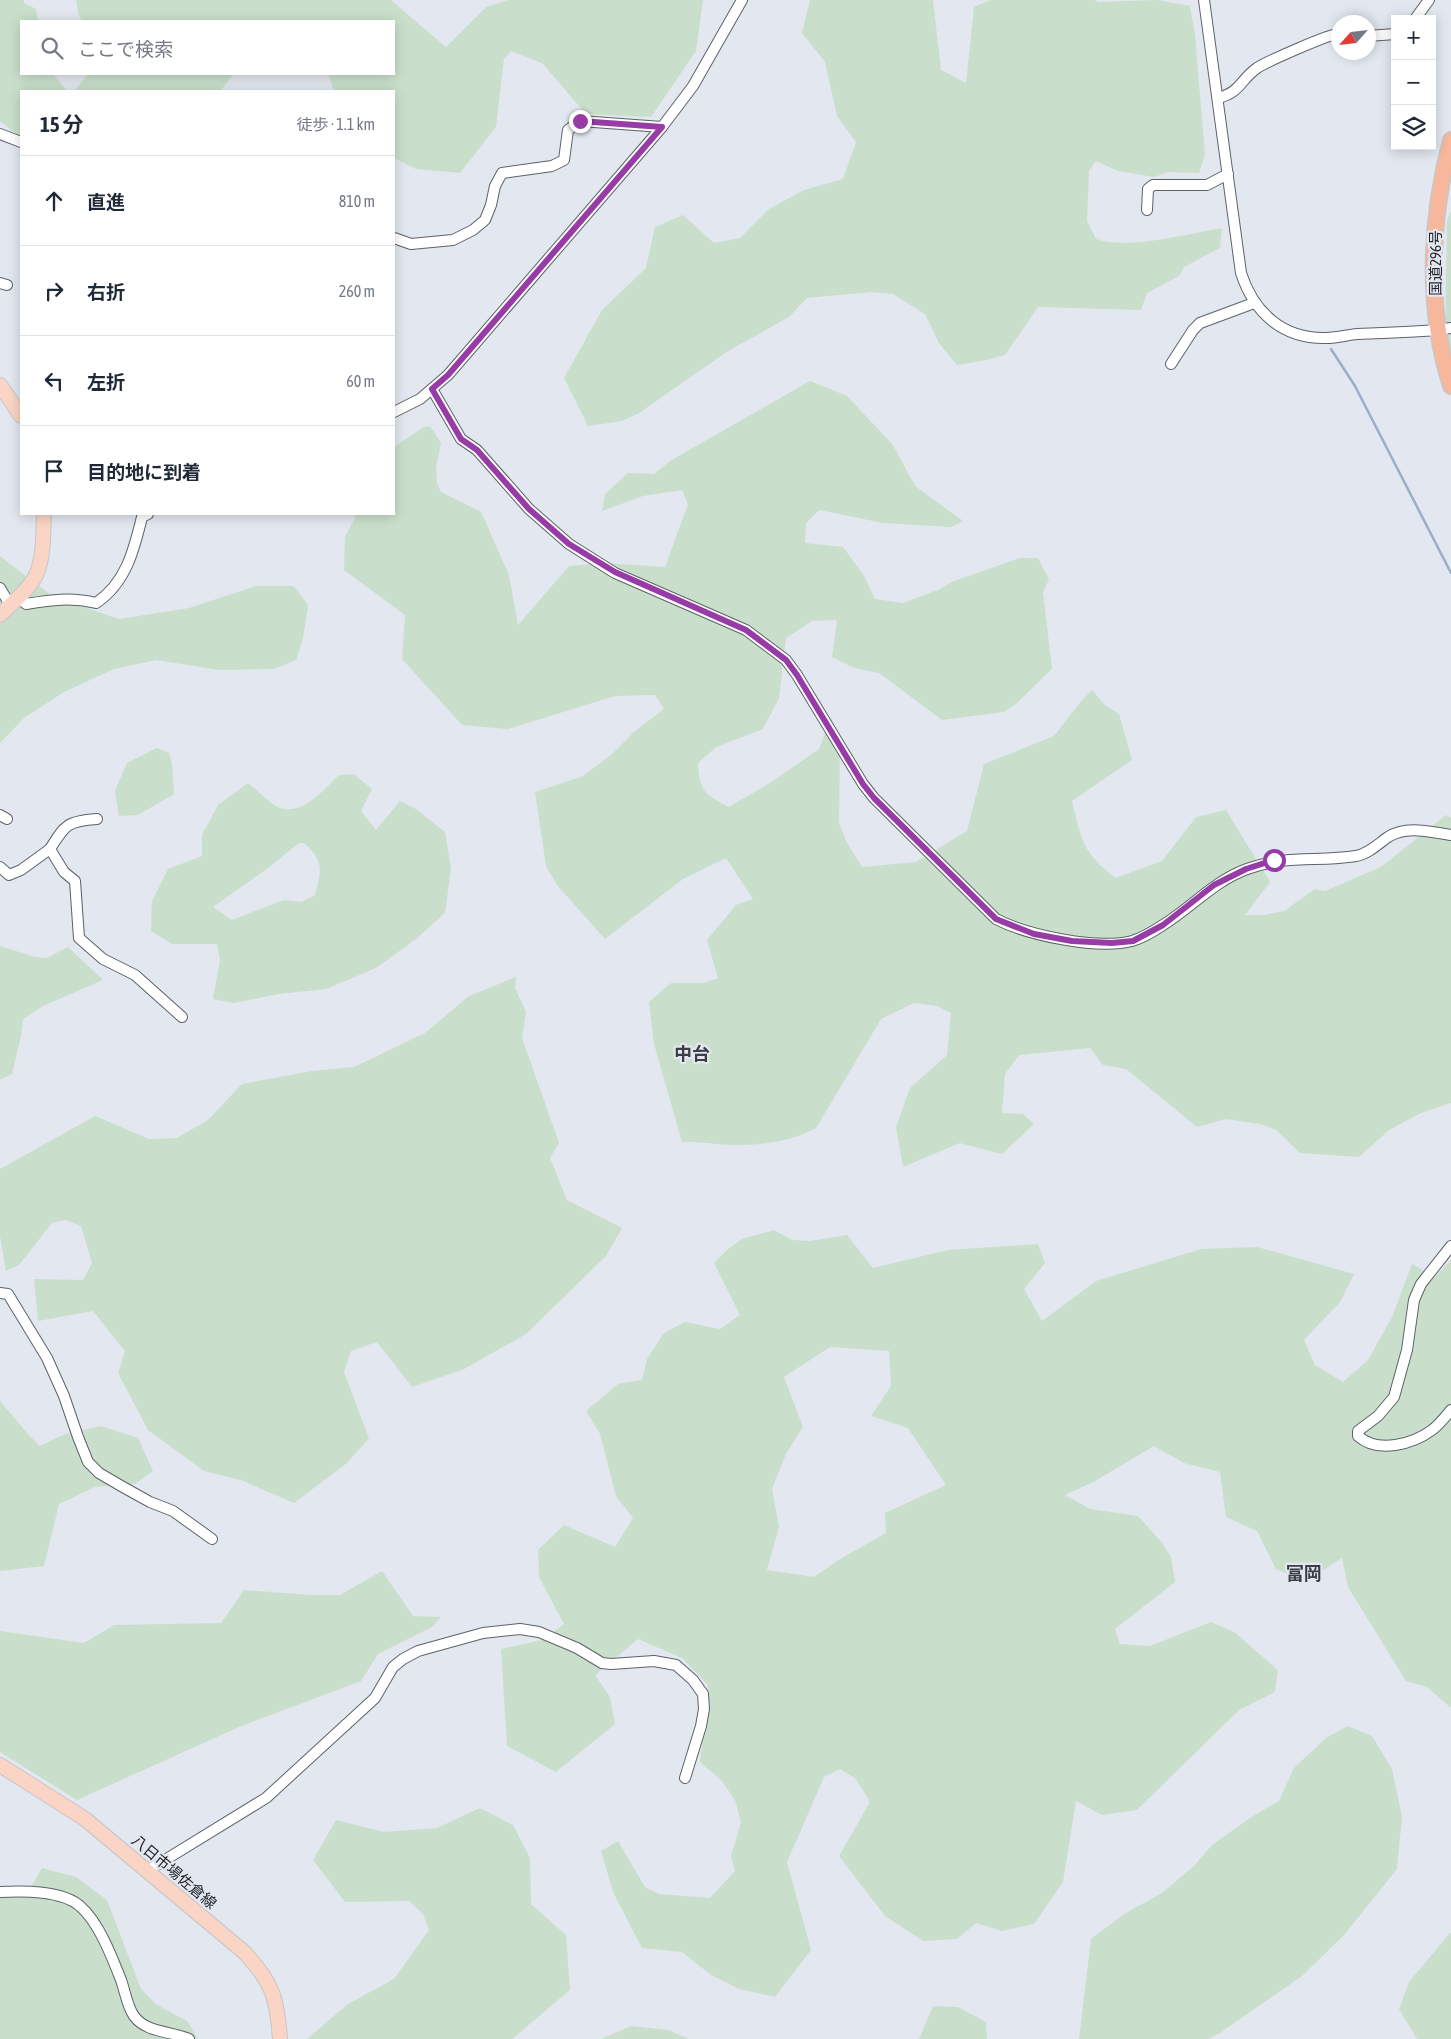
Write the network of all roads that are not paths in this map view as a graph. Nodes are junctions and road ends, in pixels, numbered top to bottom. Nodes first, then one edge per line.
1 (742, 0) edge
2 (1204, 0) edge
3 (1429, 0) edge
4 (1418, 15) edge
5 (1391, 34) edge
6 (1376, 35) edge
7 (1331, 37) edge
8 (1218, 98) junction
9 (662, 127) junction
10 (0, 134) edge
11 (1451, 140) edge
12 (20, 142) edge
13 (1228, 174) junction
14 (1147, 210) dead end
15 (395, 238) edge
16 (1254, 303) junction
17 (1445, 329) edge
18 (1171, 364) dead end
19 (0, 385) edge
20 (1451, 386) edge
21 (432, 389) junction
22 (395, 412) edge
23 (20, 415) edge
24 (44, 515) edge
25 (146, 515) edge
26 (0, 588) edge
27 (14, 601) junction
28 (0, 615) edge
29 (96, 819) dead end
30 (1451, 835) edge
31 (50, 849) junction
32 (0, 867) edge
33 (182, 1017) dead end
34 (1451, 1246) edge
35 (0, 1293) edge
36 (1451, 1410) edge
37 (212, 1539) dead end
38 (0, 1765) edge
39 (685, 1778) dead end
40 (147, 1871) junction
41 (0, 1892) edge
42 (189, 2039) edge
43 (280, 2039) edge

1 - 9 street
2 - 8 street
3 - 4 street
5 - 6 street
7 - 8 street
8 - 13 street
9 - 15 street
9 - 21 street
10 - 12 street
11 - 17 highway, 国道296号
13 - 14 street
13 - 16 street
16 - 17 street
16 - 18 street
17 - 20 highway, 国道296号
19 - 23 main road
21 - 22 street
21 - 30 street
24 - 27 main road
25 - 27 street
26 - 27 street
27 - 28 main road
29 - 31 street
31 - 32 street
31 - 33 street
34 - 36 street
35 - 37 street
38 - 40 main road, 八日市場佐倉線
39 - 40 street
40 - 43 main road, 八日市場佐倉線
41 - 42 street

